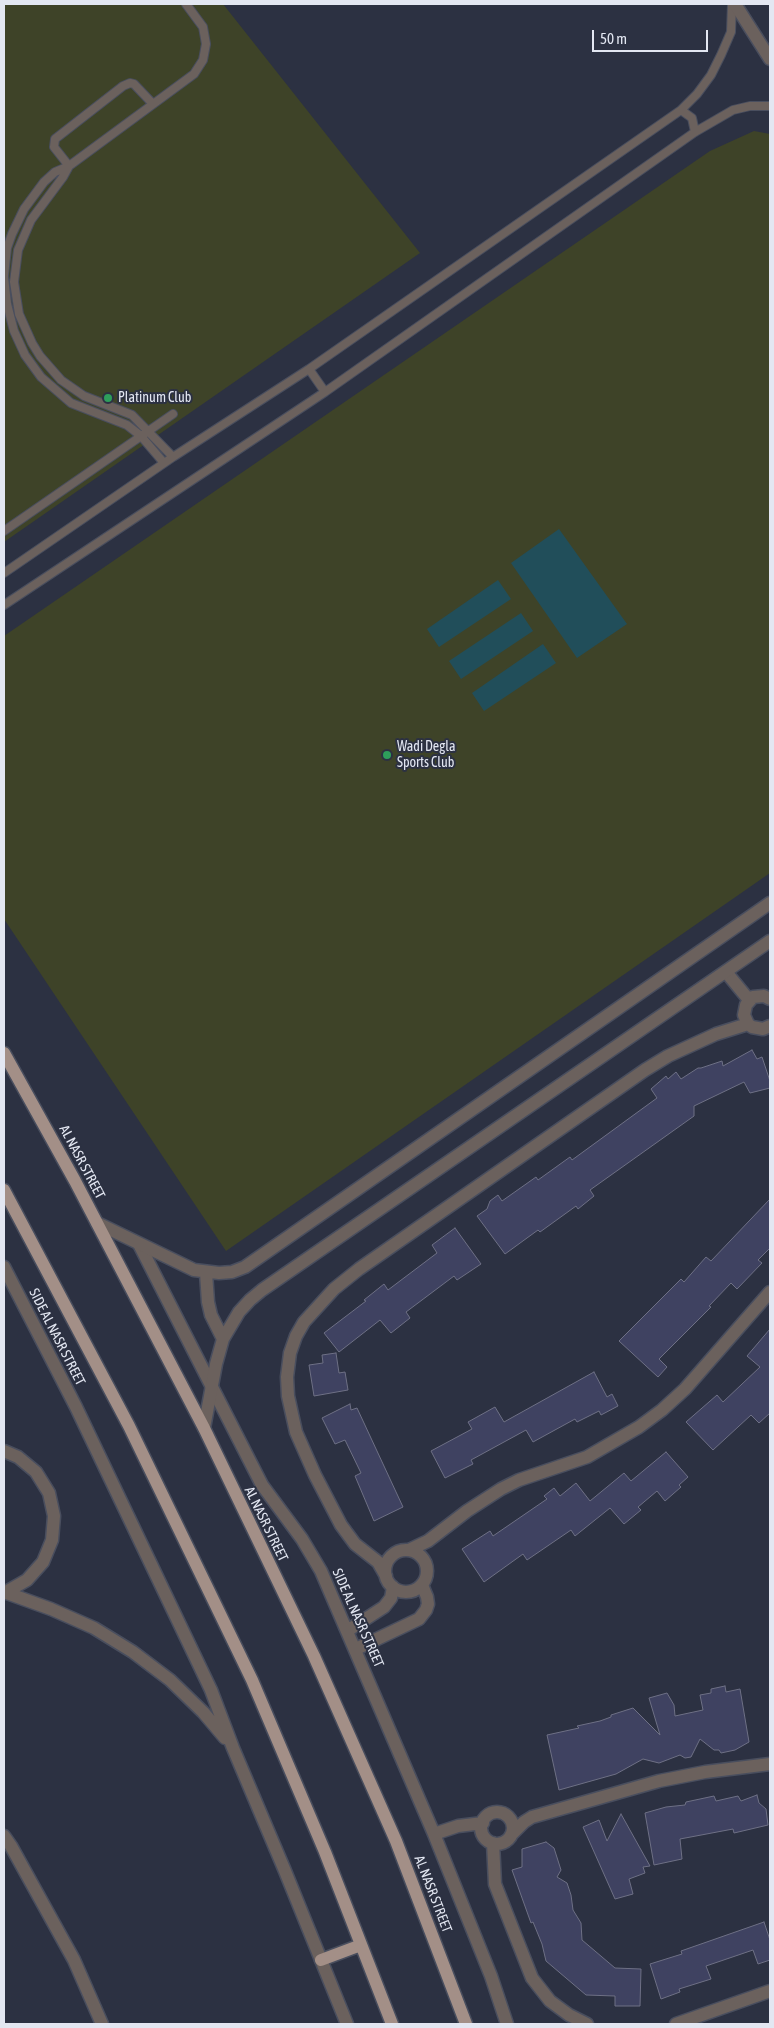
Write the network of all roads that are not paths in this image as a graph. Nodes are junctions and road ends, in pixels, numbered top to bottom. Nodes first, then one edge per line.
1 (186, 4) edge
2 (734, 4) edge
3 (770, 59) edge
4 (153, 104) junction
5 (770, 106) edge
6 (681, 110) junction
7 (695, 132) junction
8 (69, 166) junction
9 (4, 276) edge
10 (19, 314) junction
11 (10, 318) junction
12 (309, 369) junction
13 (326, 392) junction
14 (173, 414) dead end
15 (149, 431) junction
16 (141, 436) junction
17 (173, 457) junction
18 (164, 463) junction
19 (4, 531) edge
20 (4, 573) edge
21 (4, 605) edge
22 (770, 903) edge
23 (770, 941) edge
24 (726, 972) junction
25 (770, 999) edge
26 (749, 1000) junction
27 (748, 1024) junction
28 (770, 1027) edge
29 (4, 1053) edge
30 (4, 1190) edge
31 (97, 1223) junction
32 (140, 1244) junction
33 (4, 1267) edge
34 (206, 1273) junction
35 (770, 1292) edge
36 (223, 1339) junction
37 (212, 1388) junction
38 (204, 1428) junction
39 (4, 1451) edge
40 (435, 1536) junction
41 (409, 1550) junction
42 (369, 1555) junction
43 (391, 1557) junction
44 (426, 1562) junction
45 (390, 1582) junction
46 (422, 1585) junction
47 (5, 1592) edge
48 (347, 1631) junction
49 (356, 1649) junction
50 (232, 1748) junction
51 (770, 1764) edge
52 (546, 1812) junction
53 (503, 1814) junction
54 (483, 1822) junction
55 (434, 1834) junction
56 (511, 1835) junction
57 (4, 1836) edge
58 (493, 1843) junction
59 (361, 1945) junction
60 (322, 1960) junction
61 (770, 1992) edge
62 (102, 2024) edge
63 (347, 2024) edge
64 (392, 2024) edge
65 (466, 2024) edge
66 (508, 2024) edge
67 (587, 2024) edge
68 (676, 2024) edge

1 - 4 lane
2 - 3 street
2 - 6 lane
4 - 8 lane
4 - 8 lane
5 - 7 lane
6 - 7 lane
6 - 12 lane
7 - 13 lane
8 - 9 lane
8 - 10 lane
9 - 11 lane
10 - 11 lane
10 - 15 lane
11 - 16 lane
12 - 13 lane
12 - 17 lane
13 - 21 lane
14 - 15 lane
15 - 16 lane
15 - 17 lane
16 - 18 lane
16 - 19 lane
17 - 18 lane
18 - 20 lane
22 - 34 street
23 - 24 street
24 - 26 street
24 - 36 street
25 - 26 street
26 - 27 street
27 - 28 street
27 - 42 street
29 - 31 main road, AL NASR STREET
30 - 59 main road
31 - 32 street
31 - 38 main road, AL NASR STREET
32 - 34 street
32 - 37 street, SIDE AL NASR STREET
33 - 50 street, SIDE AL NASR STREET
34 - 36 street
35 - 40 street
36 - 37 street
37 - 38 street
37 - 48 street, SIDE AL NASR STREET
38 - 65 main road, AL NASR STREET
39 - 47 street
40 - 41 street
40 - 44 street
41 - 43 street
41 - 44 street
42 - 43 street
42 - 45 street
43 - 45 street
44 - 46 street
45 - 46 street
45 - 48 street
46 - 49 street
47 - 50 street
48 - 49 street, SIDE AL NASR STREET
49 - 55 street, SIDE AL NASR STREET
50 - 60 street, SIDE AL NASR STREET
51 - 52 street
52 - 53 street
52 - 56 street
53 - 54 street
53 - 56 street
54 - 55 street
54 - 58 street
55 - 66 street, SIDE AL NASR STREET
56 - 58 street
57 - 62 street
58 - 67 street
59 - 60 main road
59 - 64 main road
60 - 63 street, SIDE AL NASR STREET
61 - 68 street

